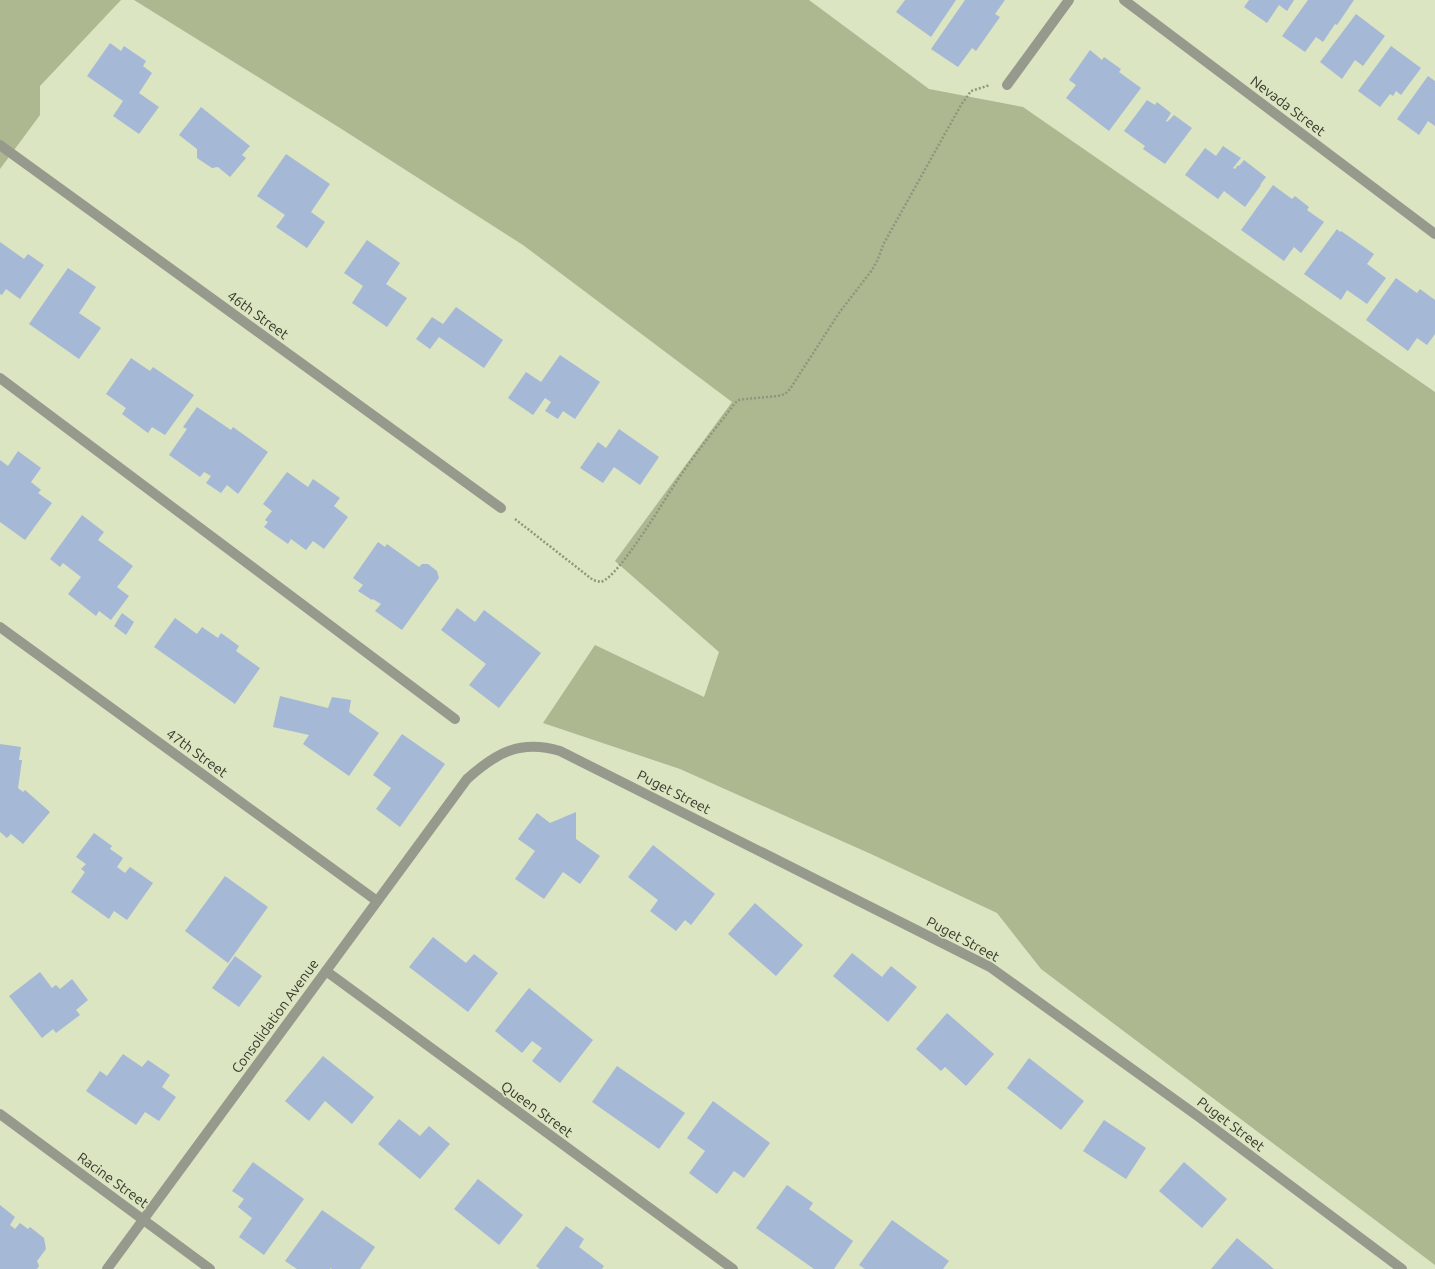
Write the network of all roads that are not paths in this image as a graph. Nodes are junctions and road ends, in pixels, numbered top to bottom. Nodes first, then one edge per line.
1 (1069, 0) edge
2 (1124, 0) edge
3 (1007, 85) road end
4 (0, 145) edge
5 (1435, 234) edge
6 (0, 378) edge
7 (500, 508) road end
8 (0, 627) edge
9 (455, 719) dead end
10 (467, 779) joint
11 (377, 901) junction
12 (326, 971) junction
13 (0, 1114) edge
14 (143, 1219) junction
15 (107, 1269) edge
16 (210, 1269) edge
17 (732, 1269) edge
18 (1402, 1269) edge

1 - 3 street
2 - 5 street, Nevada Street
4 - 7 street, 46th Street
6 - 9 street
8 - 11 street, 47th Street
10 - 11 street, Consolidation Avenue
10 - 18 street, Puget Street
11 - 12 street, Consolidation Avenue
12 - 14 street, Consolidation Avenue
12 - 17 street, Queen Street
13 - 14 street, Racine Street
14 - 15 street, Consolidation Avenue
14 - 16 street, Racine Street

